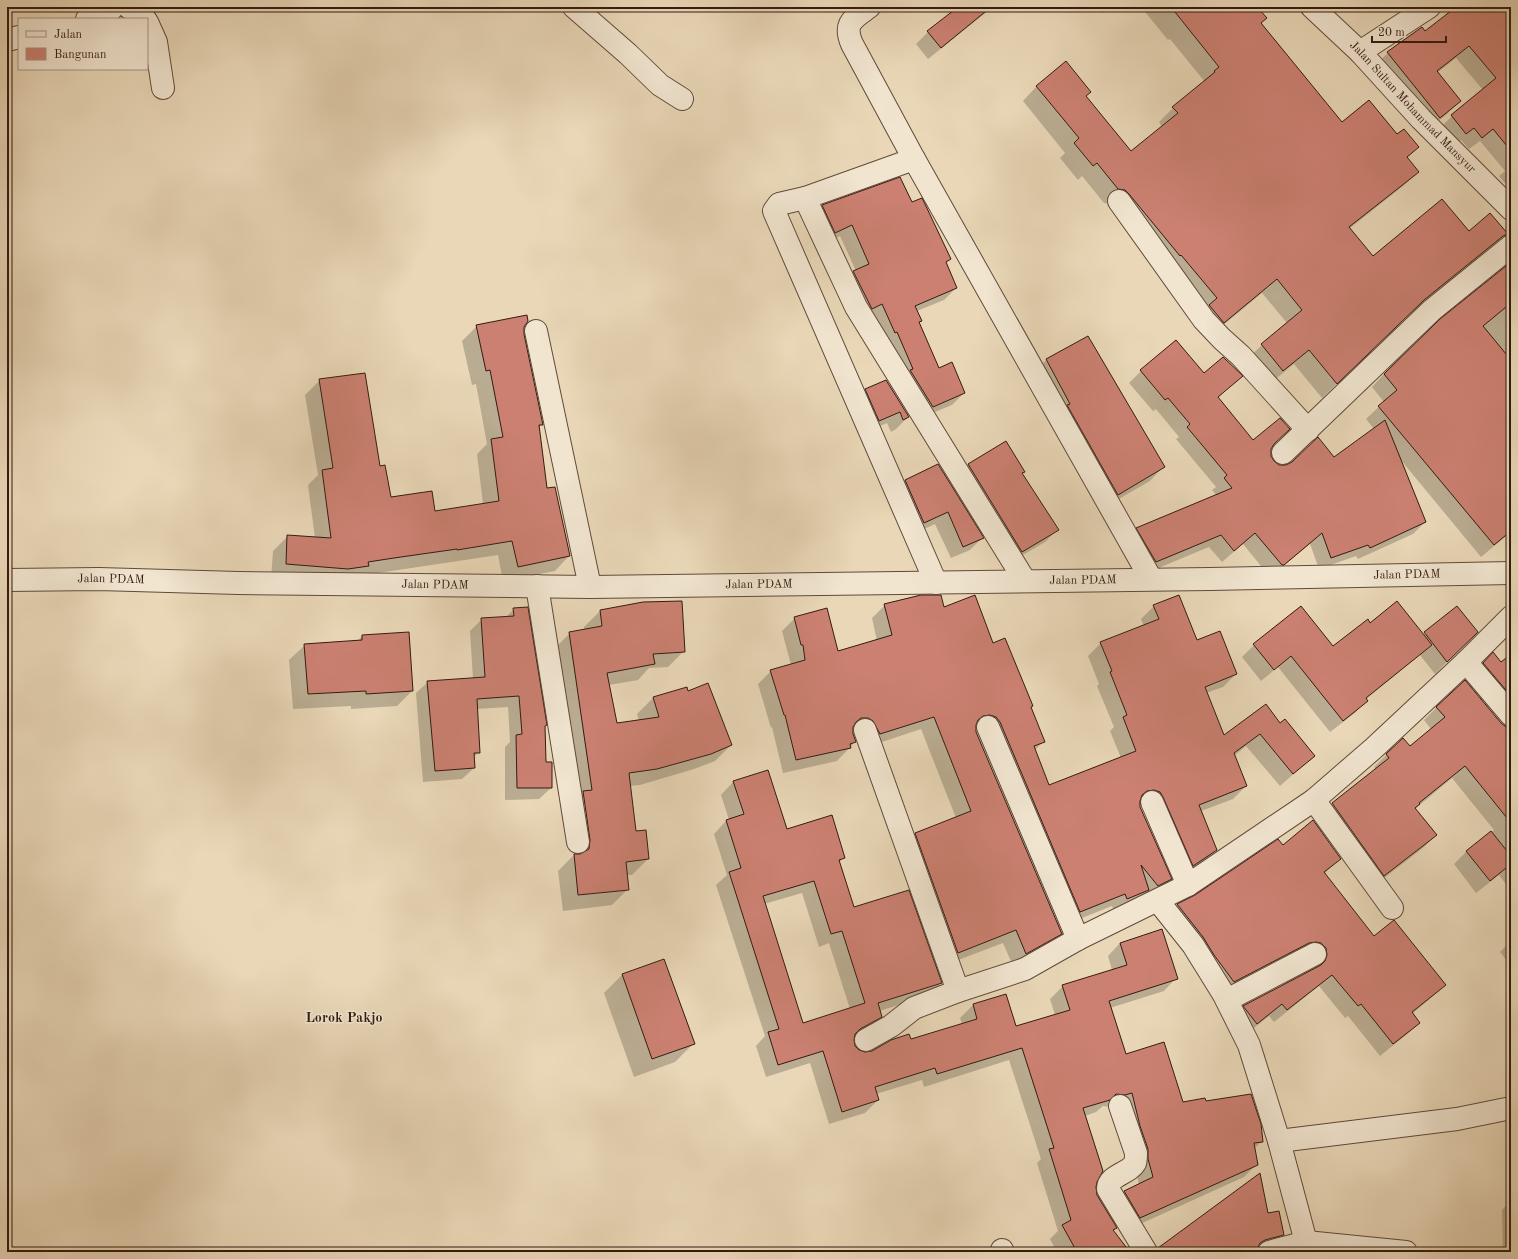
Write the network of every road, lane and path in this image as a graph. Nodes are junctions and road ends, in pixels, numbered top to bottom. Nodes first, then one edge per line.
1 (113, 7) edge
2 (128, 7) edge
3 (574, 7) edge
4 (869, 7) edge
5 (1312, 7) edge
6 (1429, 7) edge
7 (90, 18) edge
8 (144, 18) edge
9 (148, 24) edge
10 (18, 37) edge
11 (7, 40) edge
12 (1360, 52) junction
13 (163, 88) dead end
14 (682, 99) dead end
15 (914, 158) junction
16 (805, 198) junction
17 (1119, 201) dead end
18 (1511, 209) edge
19 (1511, 246) edge
20 (536, 331) dead end
21 (1308, 430) junction
22 (1283, 453) dead end
23 (1511, 573) edge
24 (1151, 579) junction
25 (7, 580) edge
26 (1025, 581) junction
27 (936, 583) junction
28 (537, 586) junction
29 (590, 587) junction
30 (1511, 617) edge
31 (1466, 662) junction
32 (1511, 715) edge
33 (988, 727) dead end
34 (866, 730) dead end
35 (1314, 800) junction
36 (1152, 802) dead end
37 (578, 842) dead end
38 (1188, 885) junction
39 (1158, 901) junction
40 (1392, 908) dead end
41 (1078, 939) junction
42 (1315, 954) dead end
43 (958, 991) junction
44 (1227, 1000) junction
45 (866, 1040) dead end
46 (1120, 1106) dead end
47 (1511, 1108) edge
48 (1279, 1141) junction
49 (1306, 1247) edge
50 (1146, 1252) edge
51 (1269, 1252) edge
52 (1406, 1252) edge

1 - 7 street
2 - 8 street
3 - 14 street
4 - 15 street
5 - 12 street, Jalan Sultan Mohammad Mansyur
6 - 12 street
9 - 13 street
10 - 11 street
12 - 18 street, Jalan Sultan Mohammad Mansyur
15 - 16 street
15 - 24 street
16 - 26 street
16 - 27 street
17 - 21 street
19 - 21 street
20 - 29 street
21 - 22 street
23 - 24 street, Jalan PDAM
24 - 26 street, Jalan PDAM
25 - 28 street, Jalan PDAM
26 - 27 street, Jalan PDAM
27 - 29 street, Jalan PDAM
28 - 29 street, Jalan PDAM
28 - 37 street
30 - 31 street
31 - 32 street
31 - 35 street
33 - 41 street
34 - 43 street
35 - 38 street
35 - 40 street
36 - 38 street
38 - 39 street
39 - 41 street
39 - 44 street
41 - 43 street
42 - 44 street
43 - 45 street
44 - 48 street
46 - 50 street
47 - 48 street
48 - 49 street
49 - 51 street
49 - 52 street

